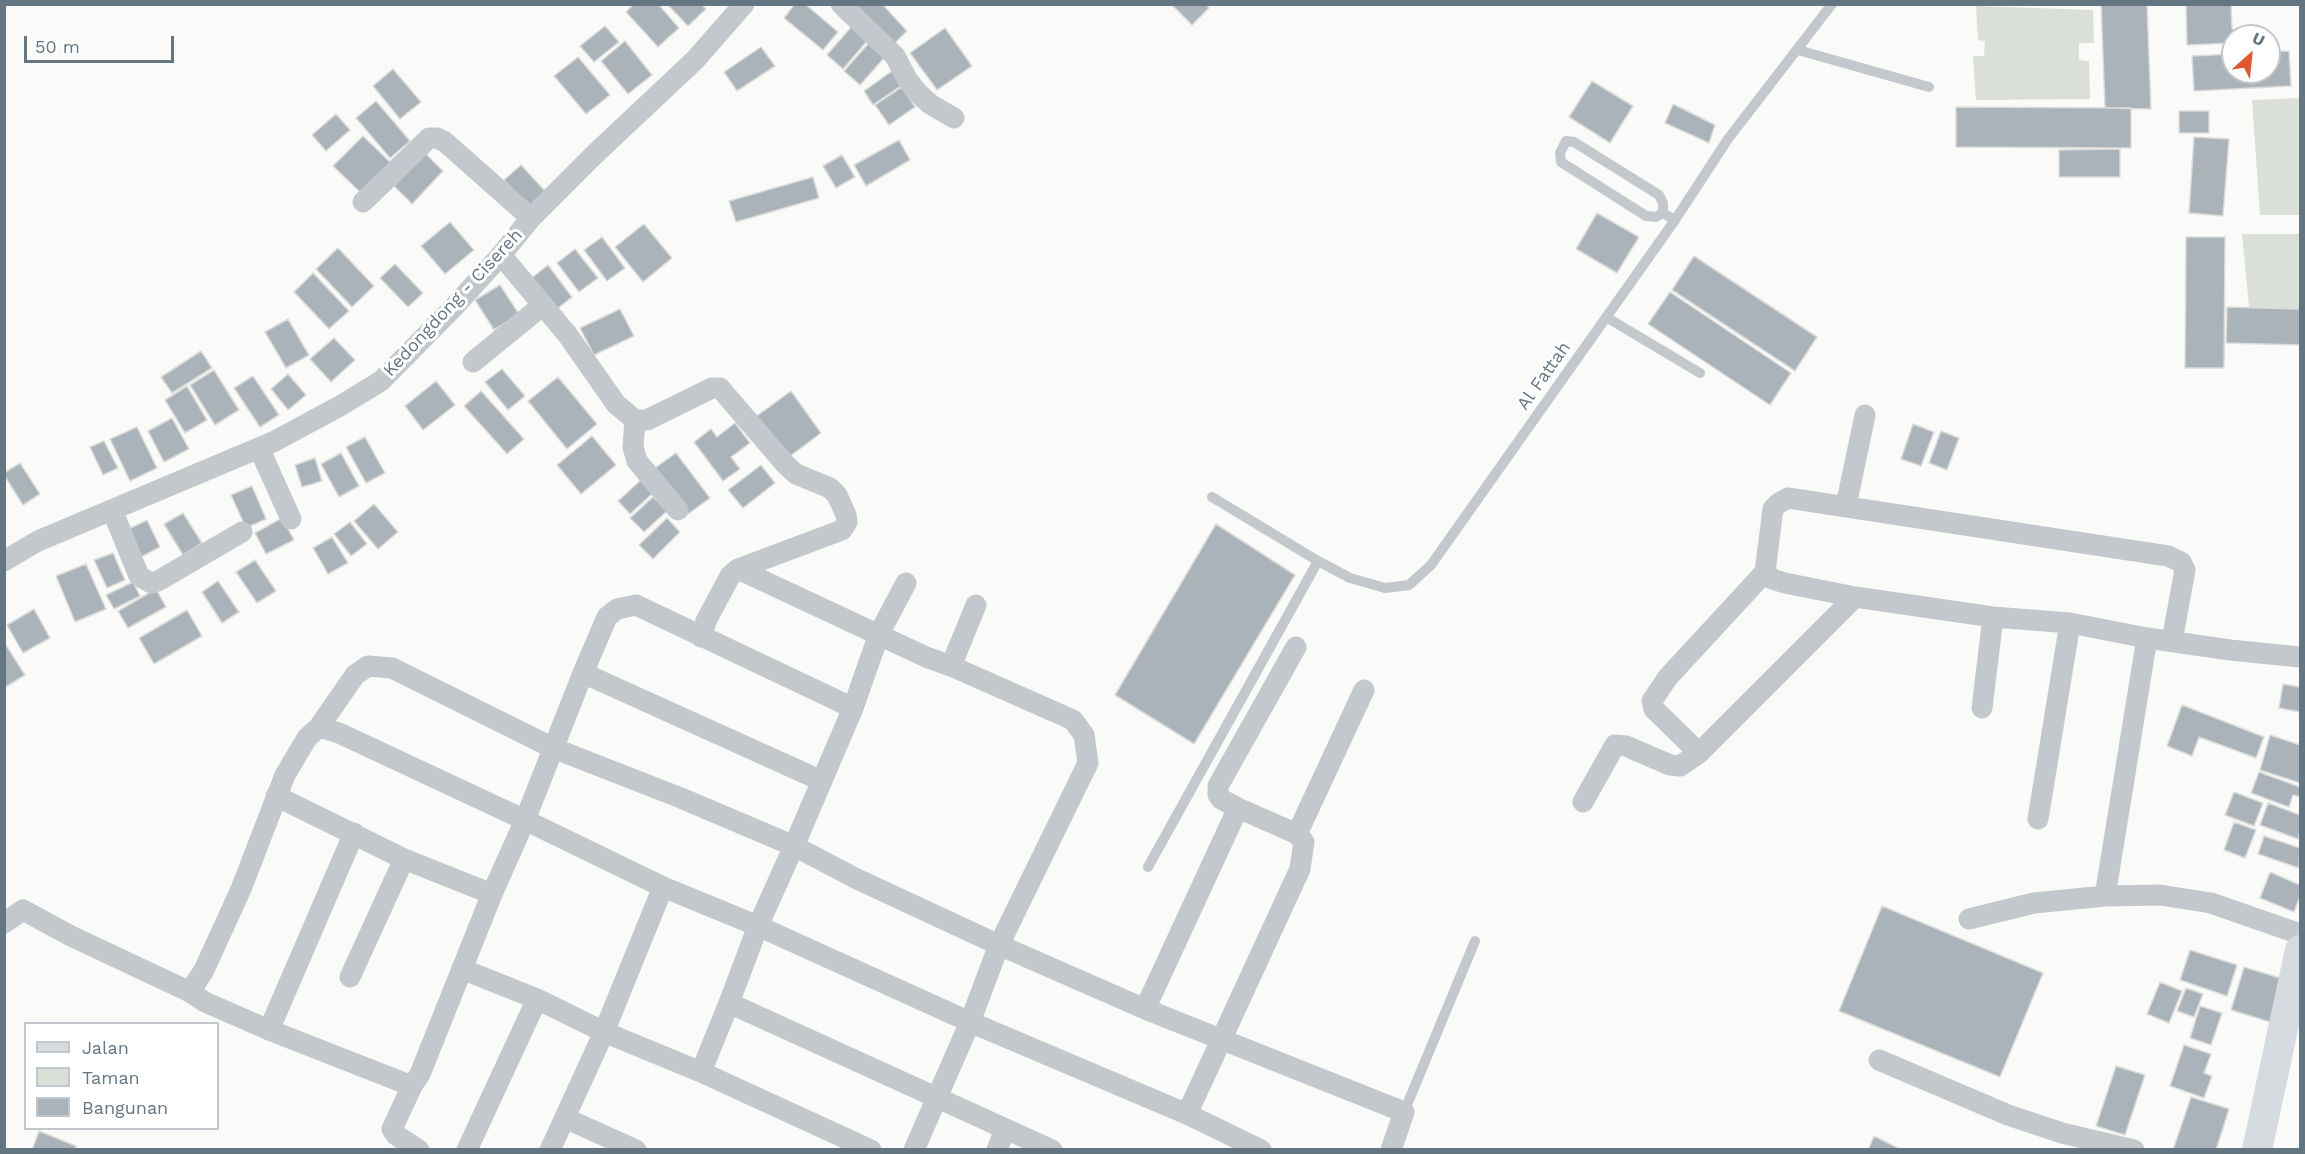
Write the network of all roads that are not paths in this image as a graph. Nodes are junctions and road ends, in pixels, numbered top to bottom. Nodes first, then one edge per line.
1 (744, 4) edge
2 (841, 4) edge
3 (1832, 4) edge
4 (1798, 50) junction
5 (1929, 87) dead end
6 (954, 118) dead end
7 (363, 202) dead end
8 (1663, 213) junction
9 (531, 218) junction
10 (1675, 220) junction
11 (501, 255) junction
12 (543, 305) junction
13 (1606, 317) junction
14 (472, 362) dead end
15 (1700, 373) dead end
16 (1865, 415) dead end
17 (635, 420) junction
18 (259, 448) junction
19 (1212, 497) dead end
20 (1846, 506) junction
21 (678, 510) dead end
22 (113, 512) junction
23 (291, 519) dead end
24 (242, 532) dead end
25 (4, 561) edge
26 (1318, 561) junction
27 (738, 569) junction
28 (1765, 572) junction
29 (906, 583) dead end
30 (1856, 597) junction
31 (976, 606) dead end
32 (1993, 617) junction
33 (2070, 623) junction
34 (879, 634) junction
35 (701, 637) junction
36 (2147, 638) junction
37 (2172, 641) junction
38 (1296, 647) dead end
39 (2301, 657) edge
40 (951, 666) junction
41 (583, 673) junction
42 (1364, 690) dead end
43 (853, 708) junction
44 (1982, 708) dead end
45 (319, 728) junction
46 (553, 748) junction
47 (1699, 753) junction
48 (822, 781) junction
49 (276, 796) junction
50 (1583, 802) dead end
51 (1238, 808) junction
52 (2038, 819) dead end
53 (525, 820) junction
54 (354, 833) junction
55 (1297, 834) junction
56 (794, 846) junction
57 (404, 859) junction
58 (1148, 867) dead end
59 (663, 887) junction
60 (492, 894) junction
61 (2105, 896) junction
62 (1969, 919) dead end
63 (4, 923) edge
64 (758, 926) junction
65 (2301, 934) edge
66 (1475, 941) dead end
67 (999, 945) junction
68 (2301, 950) edge
69 (462, 969) junction
70 (350, 977) dead end
71 (2297, 989) edge
72 (190, 992) junction
73 (537, 999) junction
74 (729, 1003) junction
75 (1145, 1009) junction
76 (970, 1023) junction
77 (269, 1030) junction
78 (604, 1032) junction
79 (1223, 1040) junction
80 (1879, 1060) dead end
81 (701, 1072) junction
82 (412, 1086) junction
83 (936, 1096) junction
84 (1404, 1112) junction
85 (1187, 1114) junction
86 (565, 1118) junction
87 (1005, 1129) junction
88 (419, 1149) edge
89 (467, 1149) edge
90 (550, 1149) edge
91 (636, 1149) edge
92 (871, 1149) edge
93 (914, 1149) edge
94 (997, 1149) edge
95 (1052, 1149) edge
96 (1261, 1149) edge
97 (1391, 1149) edge
98 (2134, 1149) edge
99 (2257, 1149) edge

1 - 9 street, Kedongdong - Cisereh
2 - 6 street
3 - 4 lane, Al Fattah
4 - 5 lane
4 - 10 lane, Al Fattah
7 - 9 street
8 - 8 lane
8 - 10 lane
9 - 11 street, Kedongdong - Cisereh
10 - 13 lane, Al Fattah
11 - 12 street
11 - 18 street, Kedongdong - Cisereh
12 - 14 street
12 - 17 street
13 - 15 lane
13 - 26 lane, Al Fattah
16 - 20 street
17 - 21 street
17 - 27 street
18 - 22 street, Kedongdong - Cisereh
18 - 23 street
19 - 26 lane, Al Fattah
20 - 28 street
20 - 37 street
22 - 24 street
22 - 25 street, Kedongdong - Cisereh
26 - 58 lane
27 - 34 street
27 - 35 street
28 - 30 street
28 - 47 street
29 - 34 street
30 - 32 street
30 - 47 street
31 - 40 street
32 - 33 street
32 - 44 street
33 - 36 street
33 - 52 street
34 - 40 street
34 - 43 street
35 - 41 street
35 - 43 street
36 - 37 street
36 - 61 street
37 - 39 street
38 - 51 street
40 - 67 street
41 - 46 street
41 - 48 street
42 - 55 street
43 - 48 street
45 - 46 street
45 - 49 street
45 - 53 street
46 - 53 street
46 - 56 street
47 - 50 street
48 - 56 street
49 - 54 street
49 - 72 street
51 - 55 street
51 - 75 street
53 - 59 street
53 - 60 street
54 - 57 street
54 - 77 street
55 - 79 street
56 - 64 street
56 - 67 street
57 - 60 street
57 - 70 street
59 - 64 street
59 - 78 street
60 - 69 street
61 - 62 street
61 - 65 street
63 - 72 street
64 - 74 street
64 - 76 street
66 - 84 lane
67 - 75 street
67 - 76 street
68 - 71 street
69 - 73 street
69 - 82 street
71 - 99 street
72 - 77 street
73 - 78 street
73 - 89 street
74 - 81 street
74 - 83 street
75 - 79 street
76 - 83 street
76 - 85 street
77 - 82 street
78 - 81 street
78 - 86 street
79 - 84 street
79 - 85 street
80 - 98 street
81 - 92 street
82 - 88 street
83 - 87 street
83 - 93 street
84 - 97 street
85 - 96 street
86 - 90 street
86 - 91 street
87 - 94 street
87 - 95 street

